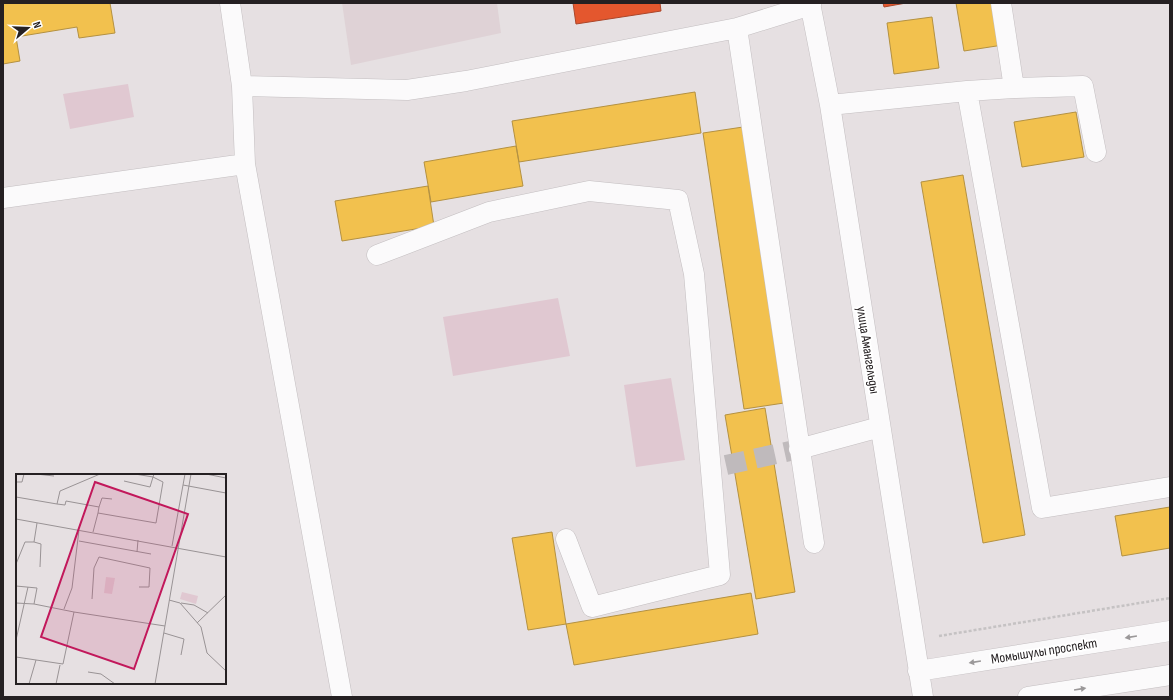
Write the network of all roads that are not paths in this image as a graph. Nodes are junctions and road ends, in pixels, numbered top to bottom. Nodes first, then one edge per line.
1 (230, 3) edge
2 (1002, 3) edge
3 (810, 4) edge
4 (737, 28) junction
5 (242, 86) junction
6 (1014, 88) junction
7 (967, 91) junction
8 (830, 105) junction
9 (1096, 152) dead end
10 (245, 164) junction
11 (3, 198) edge
12 (377, 254) dead end
13 (880, 428) junction
14 (799, 449) junction
15 (1170, 487) edge
16 (566, 539) dead end
17 (814, 543) dead end
18 (1170, 630) edge
19 (918, 671) junction
20 (1170, 675) edge
21 (342, 697) edge
22 (923, 697) edge
23 (1028, 697) edge

1 - 5 street
2 - 6 street
3 - 4 street
3 - 8 street, улица Амангельды
4 - 5 street
4 - 14 street
5 - 10 street
6 - 7 street
6 - 9 street
7 - 8 street
7 - 15 street
8 - 13 street, улица Амангельды
10 - 11 street
10 - 21 street
12 - 16 street
13 - 14 street
13 - 19 street, улица Амангельды
14 - 17 street
18 -> 19 street, Момышулы проспект
19 - 22 street, улица Амангельды
23 -> 20 street

